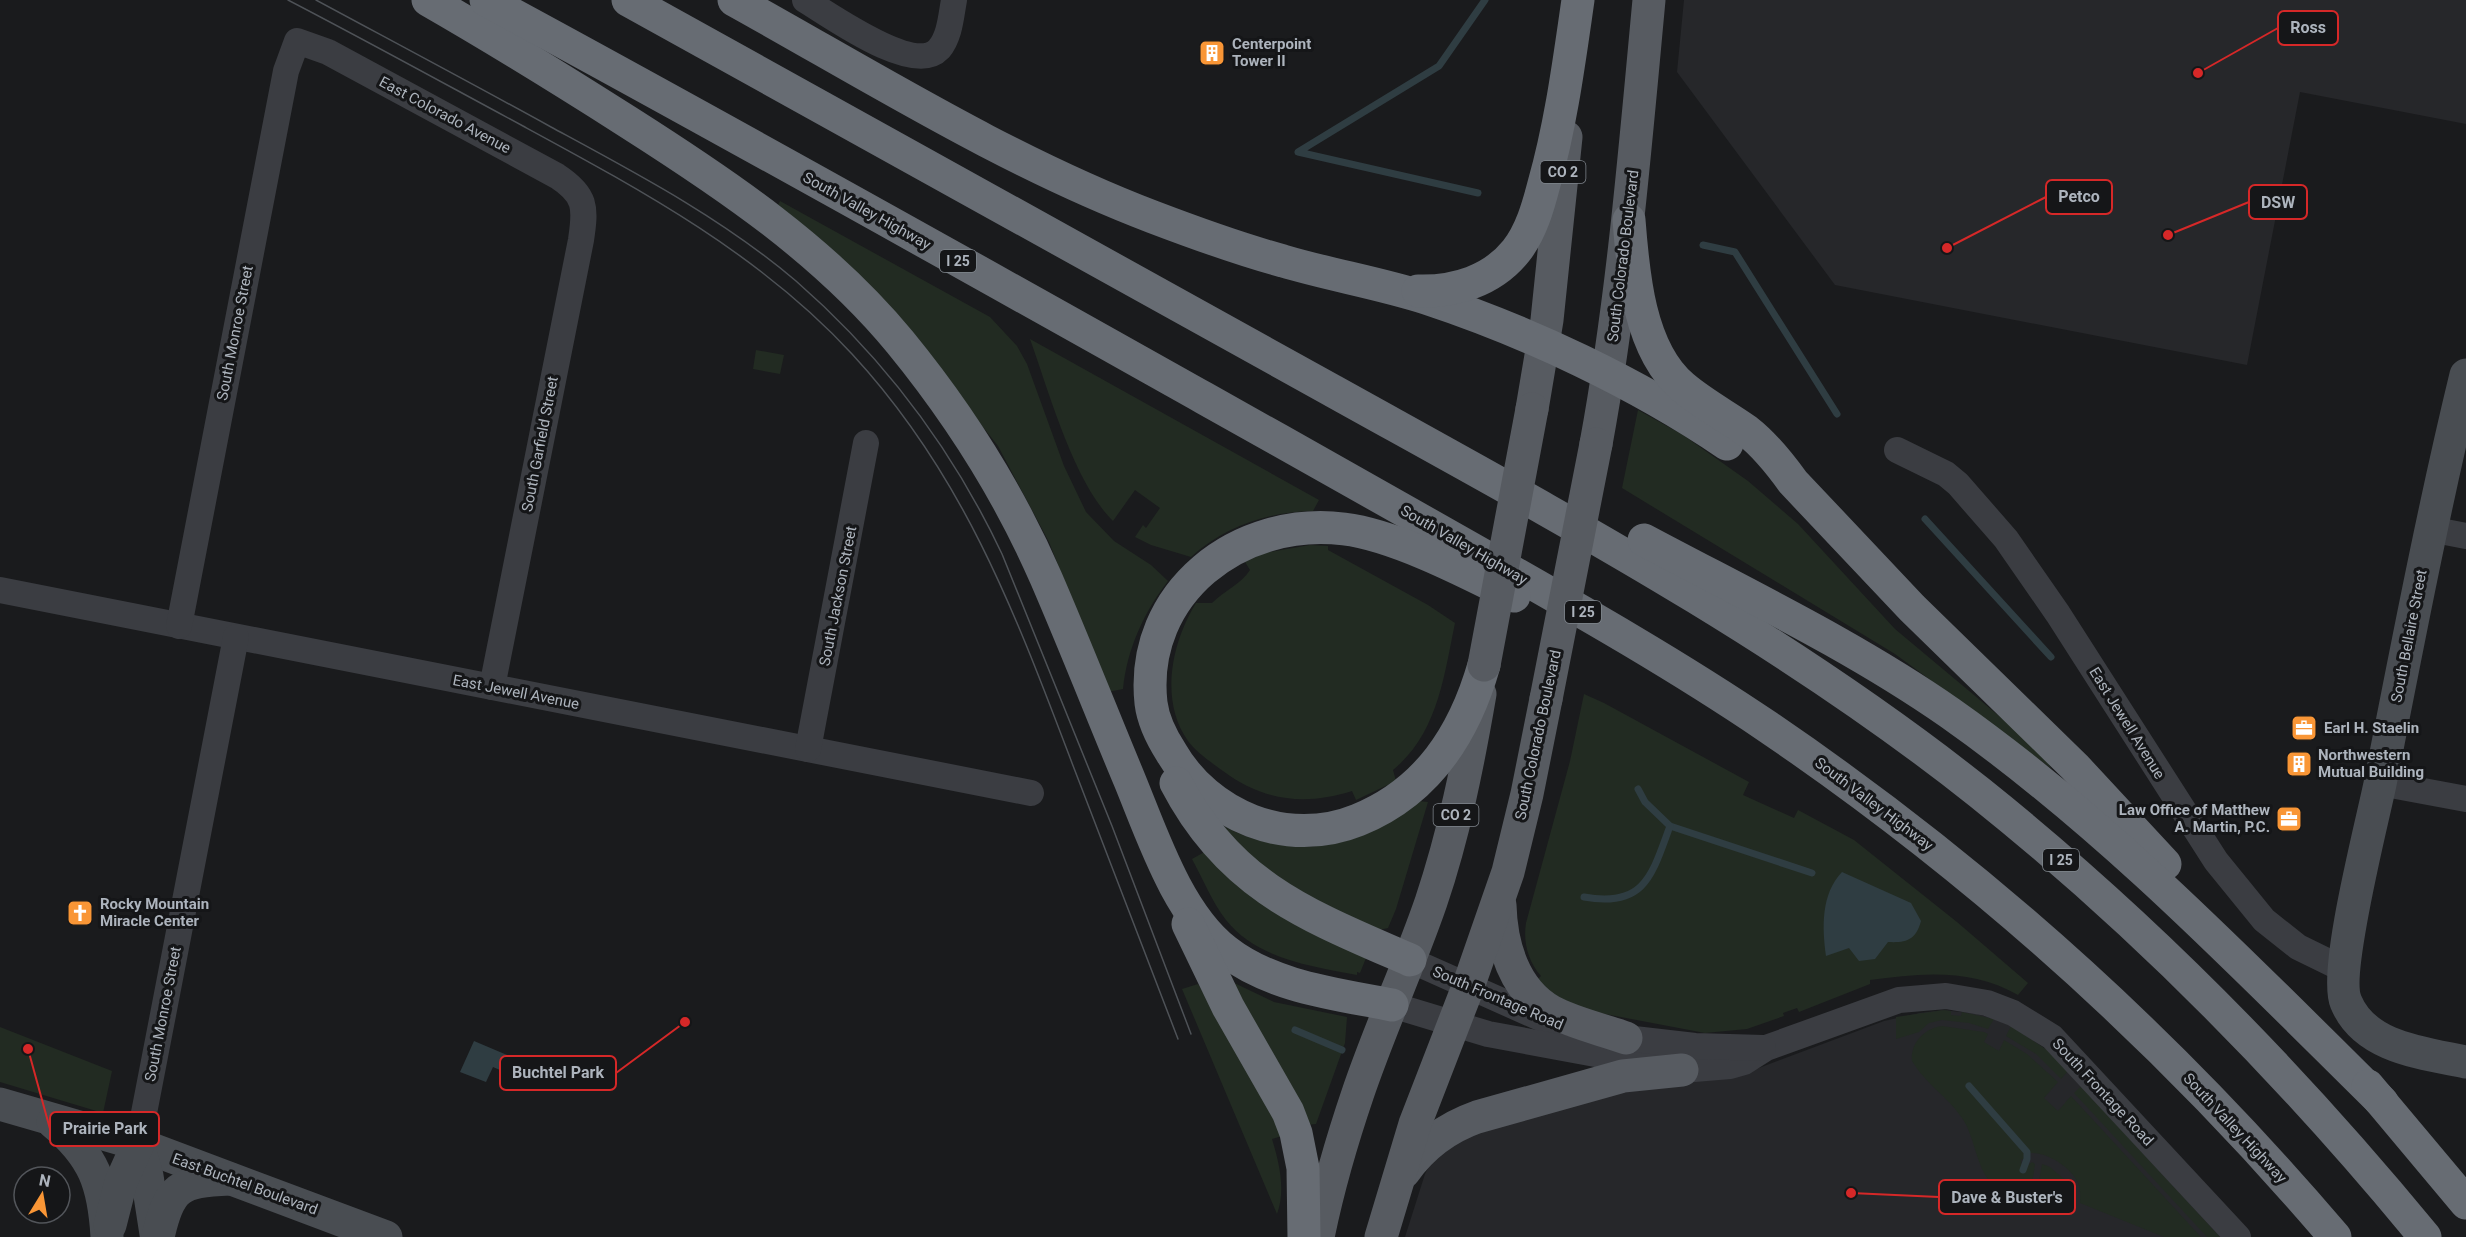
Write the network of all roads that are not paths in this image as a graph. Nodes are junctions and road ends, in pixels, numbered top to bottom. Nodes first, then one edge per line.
1 (428, 0) edge
2 (486, 0) edge
3 (628, 0) edge
4 (734, 0) edge
5 (805, 0) edge
6 (954, 0) edge
7 (1578, 0) edge
8 (1649, 0) edge
9 (297, 41) joint
10 (584, 201) joint
11 (1629, 220) junction
12 (1350, 279) junction
13 (1206, 321) junction
14 (1544, 343) junction
15 (1608, 375) junction
16 (2466, 375) edge
17 (866, 443) dead end
18 (1897, 450) dead end
19 (1793, 482) junction
20 (2430, 529) junction
21 (2466, 536) edge
22 (0, 591) edge
23 (179, 626) junction
24 (236, 637) junction
25 (1484, 665) junction
26 (492, 687) junction
27 (1734, 705) junction
28 (1151, 706) junction
29 (808, 749) junction
30 (2380, 783) junction
31 (1031, 793) dead end
32 (2466, 799) edge
33 (1163, 858) junction
34 (1500, 899) junction
35 (1410, 960) junction
36 (2343, 969) junction
37 (1468, 987) junction
38 (1392, 1005) junction
39 (1454, 1023) junction
40 (1626, 1038) junction
41 (1766, 1047) junction
42 (2466, 1062) edge
43 (1682, 1070) junction
44 (2382, 1102) junction
45 (0, 1104) edge
46 (50, 1119) junction
47 (151, 1149) junction
48 (2263, 1157) junction
49 (234, 1179) junction
50 (1394, 1189) junction
51 (2466, 1203) edge
52 (107, 1237) edge
53 (157, 1237) edge
54 (386, 1237) edge
55 (1304, 1237) edge
56 (1318, 1237) edge
57 (1381, 1237) edge
58 (2238, 1237) edge
59 (2314, 1237) edge
60 (2335, 1237) edge
61 (2425, 1237) edge

1 - 33 highway
2 - 27 highway, South Valley Highway / I 25
3 - 13 highway, I 25
4 - 12 highway
5 - 6 street
7 - 12 highway
7 - 14 main road, CO 2
8 - 11 main road, South Colorado Boulevard
9 - 10 street, East Colorado Avenue
9 - 23 street, South Monroe Street
10 - 26 street, South Garfield Street
11 - 15 main road, South Colorado Boulevard
11 - 19 highway
12 - 14 highway
13 - 44 highway
13 - 61 highway, I 25
14 - 15 highway
14 - 25 main road, CO 2, bridge
15 - 19 highway
15 - 34 main road, South Colorado Boulevard, bridge
16 - 20 street, South Bellaire Street
17 - 29 street, South Jackson Street
18 - 36 street, East Jewell Avenue
19 - 44 highway
20 - 21 street
20 - 30 street, South Bellaire Street
22 - 23 street, East Jewell Avenue
23 - 24 street, East Jewell Avenue
24 - 26 street, East Jewell Avenue
24 - 47 street, South Monroe Street
25 - 28 highway
25 - 35 main road, CO 2
26 - 29 street, East Jewell Avenue
27 - 28 highway
27 - 48 highway, South Valley Highway / I 25
28 - 35 highway
29 - 31 street, East Jewell Avenue
30 - 32 street
30 - 36 street, South Bellaire Street
33 - 38 highway
33 - 55 highway
34 - 37 main road, South Colorado Boulevard
34 - 40 main road
35 - 37 street, South Frontage Road
35 - 38 main road, CO 2
36 - 42 street
37 - 39 main road, South Colorado Boulevard
37 - 40 street, South Frontage Road
38 - 39 street, South Frontage Road
38 - 56 main road, CO 2
39 - 43 street, South Frontage Road
39 - 50 main road, South Colorado Boulevard
40 - 41 street, South Frontage Road
41 - 43 street, South Frontage Road
41 - 58 street, South Frontage Road
43 - 50 main road
44 - 51 highway
45 - 46 street, East Buchtel Boulevard
46 - 47 street, East Buchtel Boulevard
46 - 52 street
47 - 49 street, East Buchtel Boulevard
47 - 52 street, South Monroe Street
47 - 53 street, South Monroe Street
48 - 59 highway
48 - 60 highway, South Valley Highway / I 25
49 - 53 street
49 - 54 street, East Buchtel Boulevard
50 - 57 main road, South Colorado Boulevard

